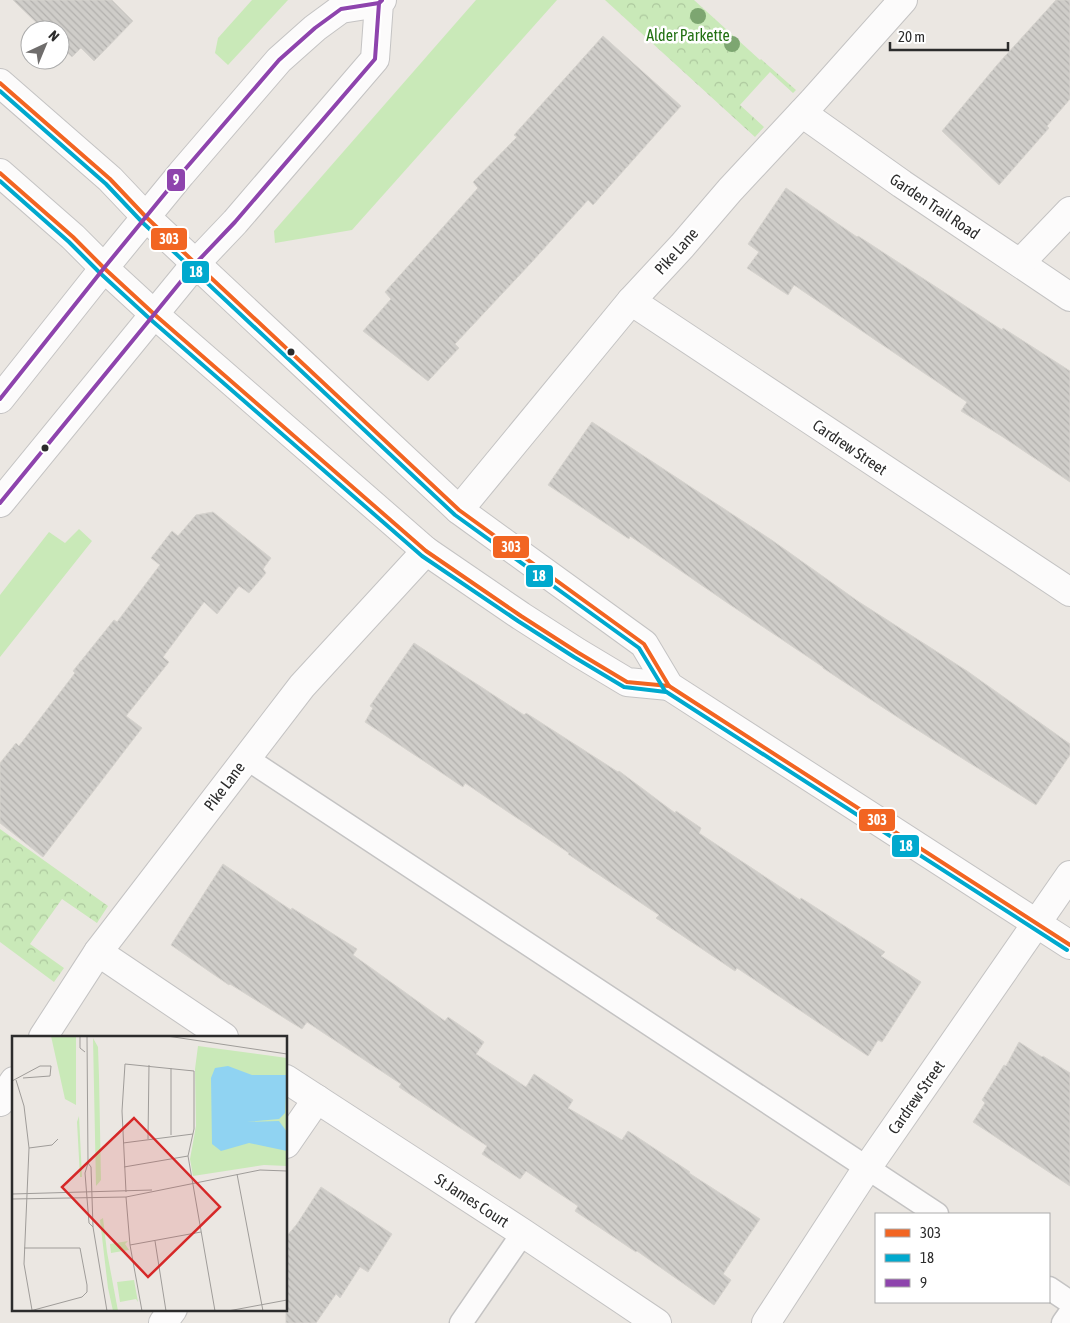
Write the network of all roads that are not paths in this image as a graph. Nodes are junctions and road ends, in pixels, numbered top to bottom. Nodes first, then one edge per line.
1 (903, 0) edge
2 (381, 2) edge
3 (0, 83) edge
4 (802, 113) junction
5 (0, 173) edge
6 (1070, 211) edge
7 (146, 217) junction
8 (196, 263) junction
9 (1020, 263) junction
10 (104, 268) junction
11 (1070, 297) edge
12 (631, 301) junction
13 (154, 314) junction
14 (0, 400) edge
15 (0, 503) edge
16 (459, 510) junction
17 (426, 551) junction
18 (1070, 592) edge
19 (669, 686) junction
20 (246, 758) junction
21 (1070, 875) edge
22 (1037, 924) junction
23 (1070, 946) edge
24 (98, 952) junction
25 (44, 1036) edge
26 (223, 1036) edge
27 (288, 1079) edge
28 (12, 1084) edge
29 (317, 1099) junction
30 (0, 1102) edge
31 (288, 1141) edge
32 (867, 1168) junction
33 (935, 1213) edge
34 (523, 1233) junction
35 (1050, 1289) edge
36 (1070, 1302) edge
37 (172, 1310) edge
38 (1070, 1313) edge
39 (163, 1323) edge
40 (460, 1323) edge
41 (657, 1323) edge
42 (766, 1323) edge
43 (1063, 1323) edge

1 - 4 street, Pike Lane
2 - 7 street
2 - 8 street
3 - 7 street
4 - 9 street, Garden Trail Road
4 - 12 street, Pike Lane
5 - 10 street
6 - 9 street
7 - 8 street
7 - 10 street
8 - 13 street
8 - 16 street
9 - 11 street, Garden Trail Road
10 - 13 street
10 - 14 street
12 - 16 street, Pike Lane
12 - 18 street, Cardrew Street
13 - 15 street
13 - 17 street
16 - 19 street
17 - 19 street
17 - 20 street, Pike Lane
19 - 22 street
20 - 24 street, Pike Lane
20 - 32 lane
21 - 22 street, Cardrew Street
22 - 23 street
22 - 32 street, Cardrew Street
24 - 25 street, Pike Lane
24 - 26 street
27 - 29 street, St James Court
28 - 30 street
29 - 31 street
29 - 34 street, St James Court
32 - 33 lane
32 - 42 street, Cardrew Street
34 - 40 lane
34 - 41 street, St James Court
35 - 36 lane
37 - 39 street
38 - 43 lane

